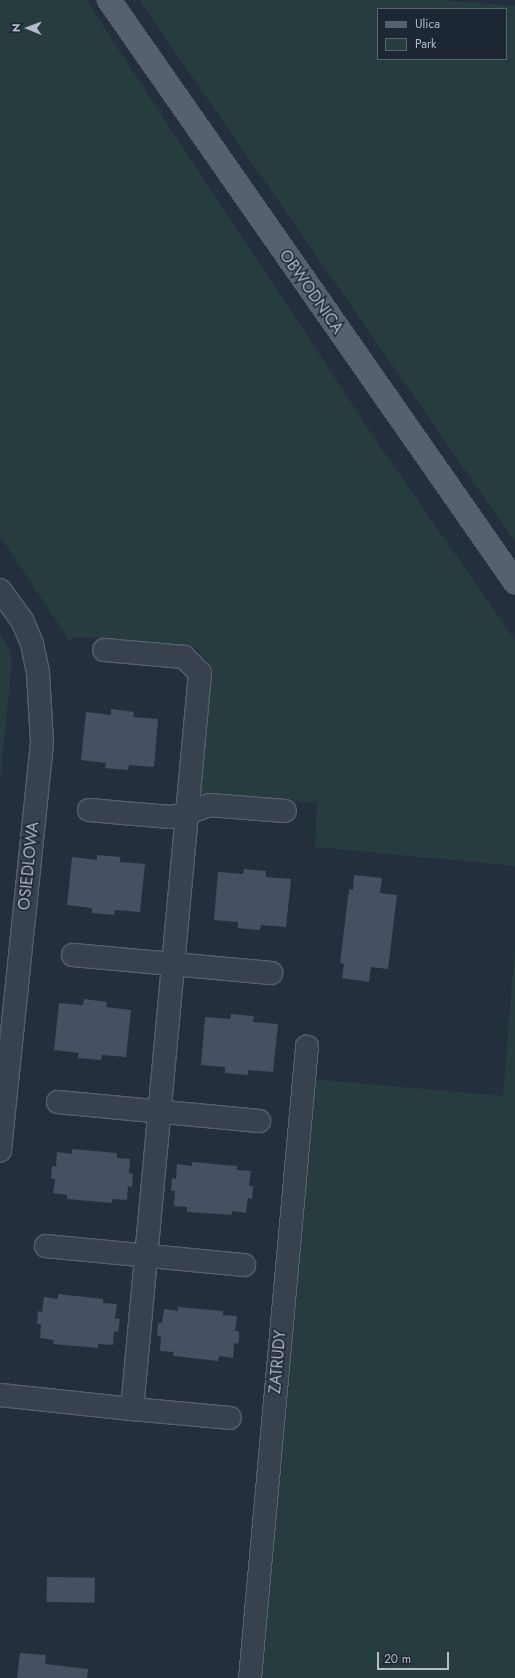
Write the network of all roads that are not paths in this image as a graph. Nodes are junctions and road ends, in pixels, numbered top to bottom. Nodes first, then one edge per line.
1 (109, 0) edge
2 (515, 582) edge
3 (0, 590) edge
4 (104, 650) dead end
5 (89, 810) dead end
6 (285, 811) dead end
7 (186, 814) junction
8 (73, 955) dead end
9 (173, 964) junction
10 (271, 973) dead end
11 (307, 1047) dead end
12 (58, 1102) dead end
13 (160, 1112) junction
14 (259, 1121) dead end
15 (0, 1151) edge
16 (46, 1246) dead end
17 (146, 1256) junction
18 (244, 1265) dead end
19 (0, 1395) edge
20 (132, 1408) junction
21 (230, 1418) dead end
22 (250, 1678) edge

1 - 2 main road, OBWODNICA
3 - 15 street, OSIEDLOWA
4 - 7 street
5 - 7 street
6 - 7 street
7 - 9 street
8 - 9 street
9 - 10 street
9 - 13 street
11 - 22 street, ZATRUDY
12 - 13 street
13 - 14 street
13 - 17 street
16 - 17 street
17 - 18 street
17 - 20 street
19 - 20 street
20 - 21 street

